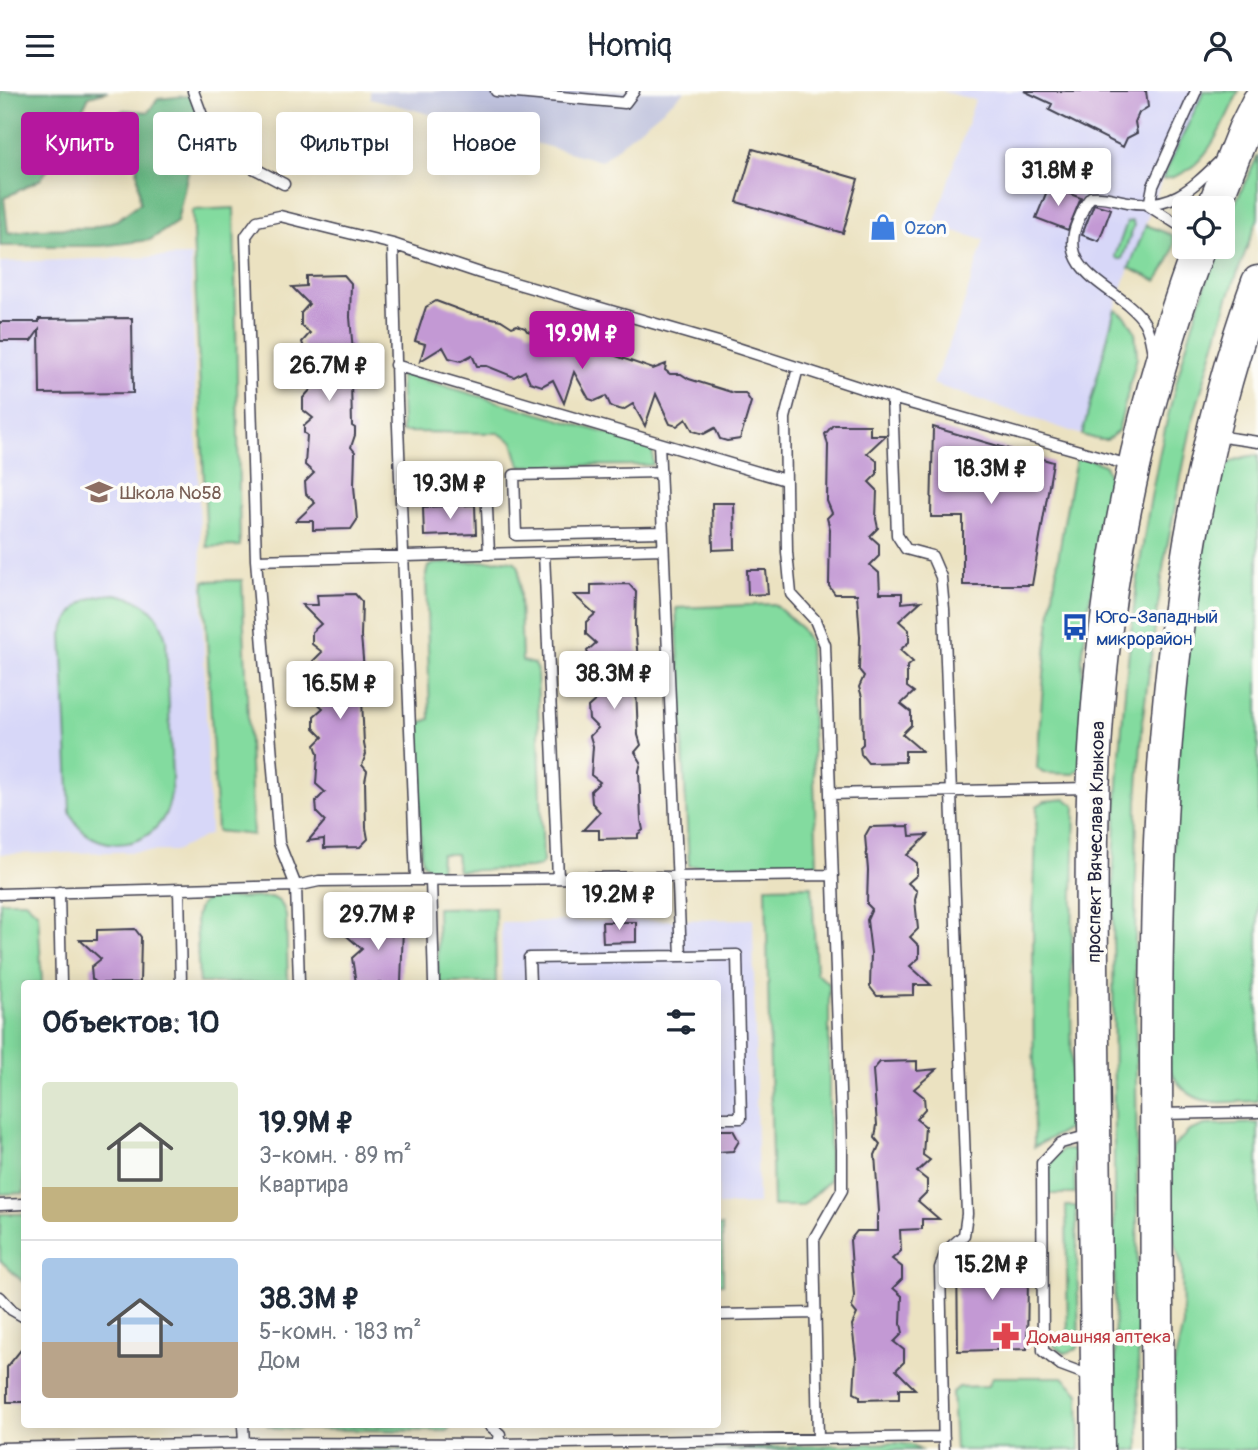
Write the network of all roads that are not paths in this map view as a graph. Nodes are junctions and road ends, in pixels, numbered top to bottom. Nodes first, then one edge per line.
1 (193, 91) edge
2 (496, 91) edge
3 (634, 91) edge
4 (1196, 91) edge
5 (1251, 116) edge
6 (284, 184) dead end
7 (1218, 196) edge
8 (1149, 206) junction
9 (1172, 224) edge
10 (393, 244) junction
11 (1191, 259) edge
12 (1258, 282) edge
13 (396, 365) junction
14 (798, 368) junction
15 (1155, 381) junction
16 (892, 398) junction
17 (1212, 435) junction
18 (1258, 442) edge
19 (659, 443) junction
20 (1135, 466) junction
21 (660, 472) junction
22 (785, 480) junction
23 (400, 486) junction
24 (663, 532) junction
25 (663, 549) junction
26 (544, 553) junction
27 (489, 554) junction
28 (404, 557) junction
29 (256, 560) junction
30 (1094, 788) junction
31 (950, 791) junction
32 (830, 794) junction
33 (833, 875) junction
34 (558, 878) junction
35 (679, 878) junction
36 (416, 880) junction
37 (431, 880) junction
38 (296, 887) junction
39 (179, 888) junction
40 (59, 892) junction
41 (0, 894) edge
42 (681, 956) junction
43 (61, 980) edge
44 (181, 980) edge
45 (299, 980) edge
46 (434, 980) edge
47 (530, 980) edge
48 (1258, 1112) edge
49 (1156, 1114) junction
50 (721, 1118) edge
51 (1094, 1134) junction
52 (21, 1204) edge
53 (0, 1205) edge
54 (0, 1297) edge
55 (816, 1313) junction
56 (21, 1315) edge
57 (721, 1315) edge
58 (1097, 1379) junction
59 (243, 1428) edge
60 (501, 1434) edge
61 (944, 1437) junction
62 (818, 1439) junction
63 (244, 1443) junction
64 (0, 1448) edge
65 (944, 1450) edge
66 (1098, 1450) edge
67 (1158, 1450) edge

1 - 6 lane
2 - 3 lane
4 - 8 lane
5 - 7 main road
5 - 8 lane
8 - 9 lane
8 - 15 lane
10 - 13 lane
10 - 14 lane
10 - 29 lane
11 - 15 main road, проспект Вячеслава Клыкова
12 - 17 main road
13 - 19 lane
13 - 23 lane
14 - 16 lane
14 - 22 lane
15 - 20 main road, проспект Вячеслава Клыкова
16 - 20 lane
16 - 31 lane
17 - 18 lane
17 - 49 main road
19 - 21 lane
19 - 22 lane
20 - 30 main road, проспект Вячеслава Клыкова
21 - 24 lane
21 - 24 lane
22 - 32 lane
23 - 27 lane
23 - 28 lane
24 - 25 lane
25 - 26 lane
25 - 35 lane
26 - 27 lane
26 - 34 lane
27 - 28 lane
28 - 29 lane
28 - 36 lane
29 - 38 lane
30 - 31 lane
30 - 51 main road, проспект Вячеслава Клыкова
31 - 32 lane
31 - 61 lane
32 - 33 lane
33 - 35 lane
33 - 55 lane
34 - 35 lane
34 - 37 lane
35 - 42 lane
36 - 37 lane
36 - 38 lane
37 - 46 lane
38 - 39 lane
38 - 45 lane
39 - 40 lane
39 - 44 lane
40 - 41 lane
40 - 43 lane
42 - 47 lane
42 - 50 lane
48 - 49 lane
49 - 67 main road
51 - 58 main road, проспект Вячеслава Клыкова
51 - 58 lane
52 - 53 lane
54 - 56 lane
55 - 57 lane
55 - 62 lane
58 - 66 main road, проспект Вячеслава Клыкова
59 - 63 lane
60 - 62 lane
60 - 63 lane
61 - 62 lane
61 - 65 lane
63 - 64 lane

